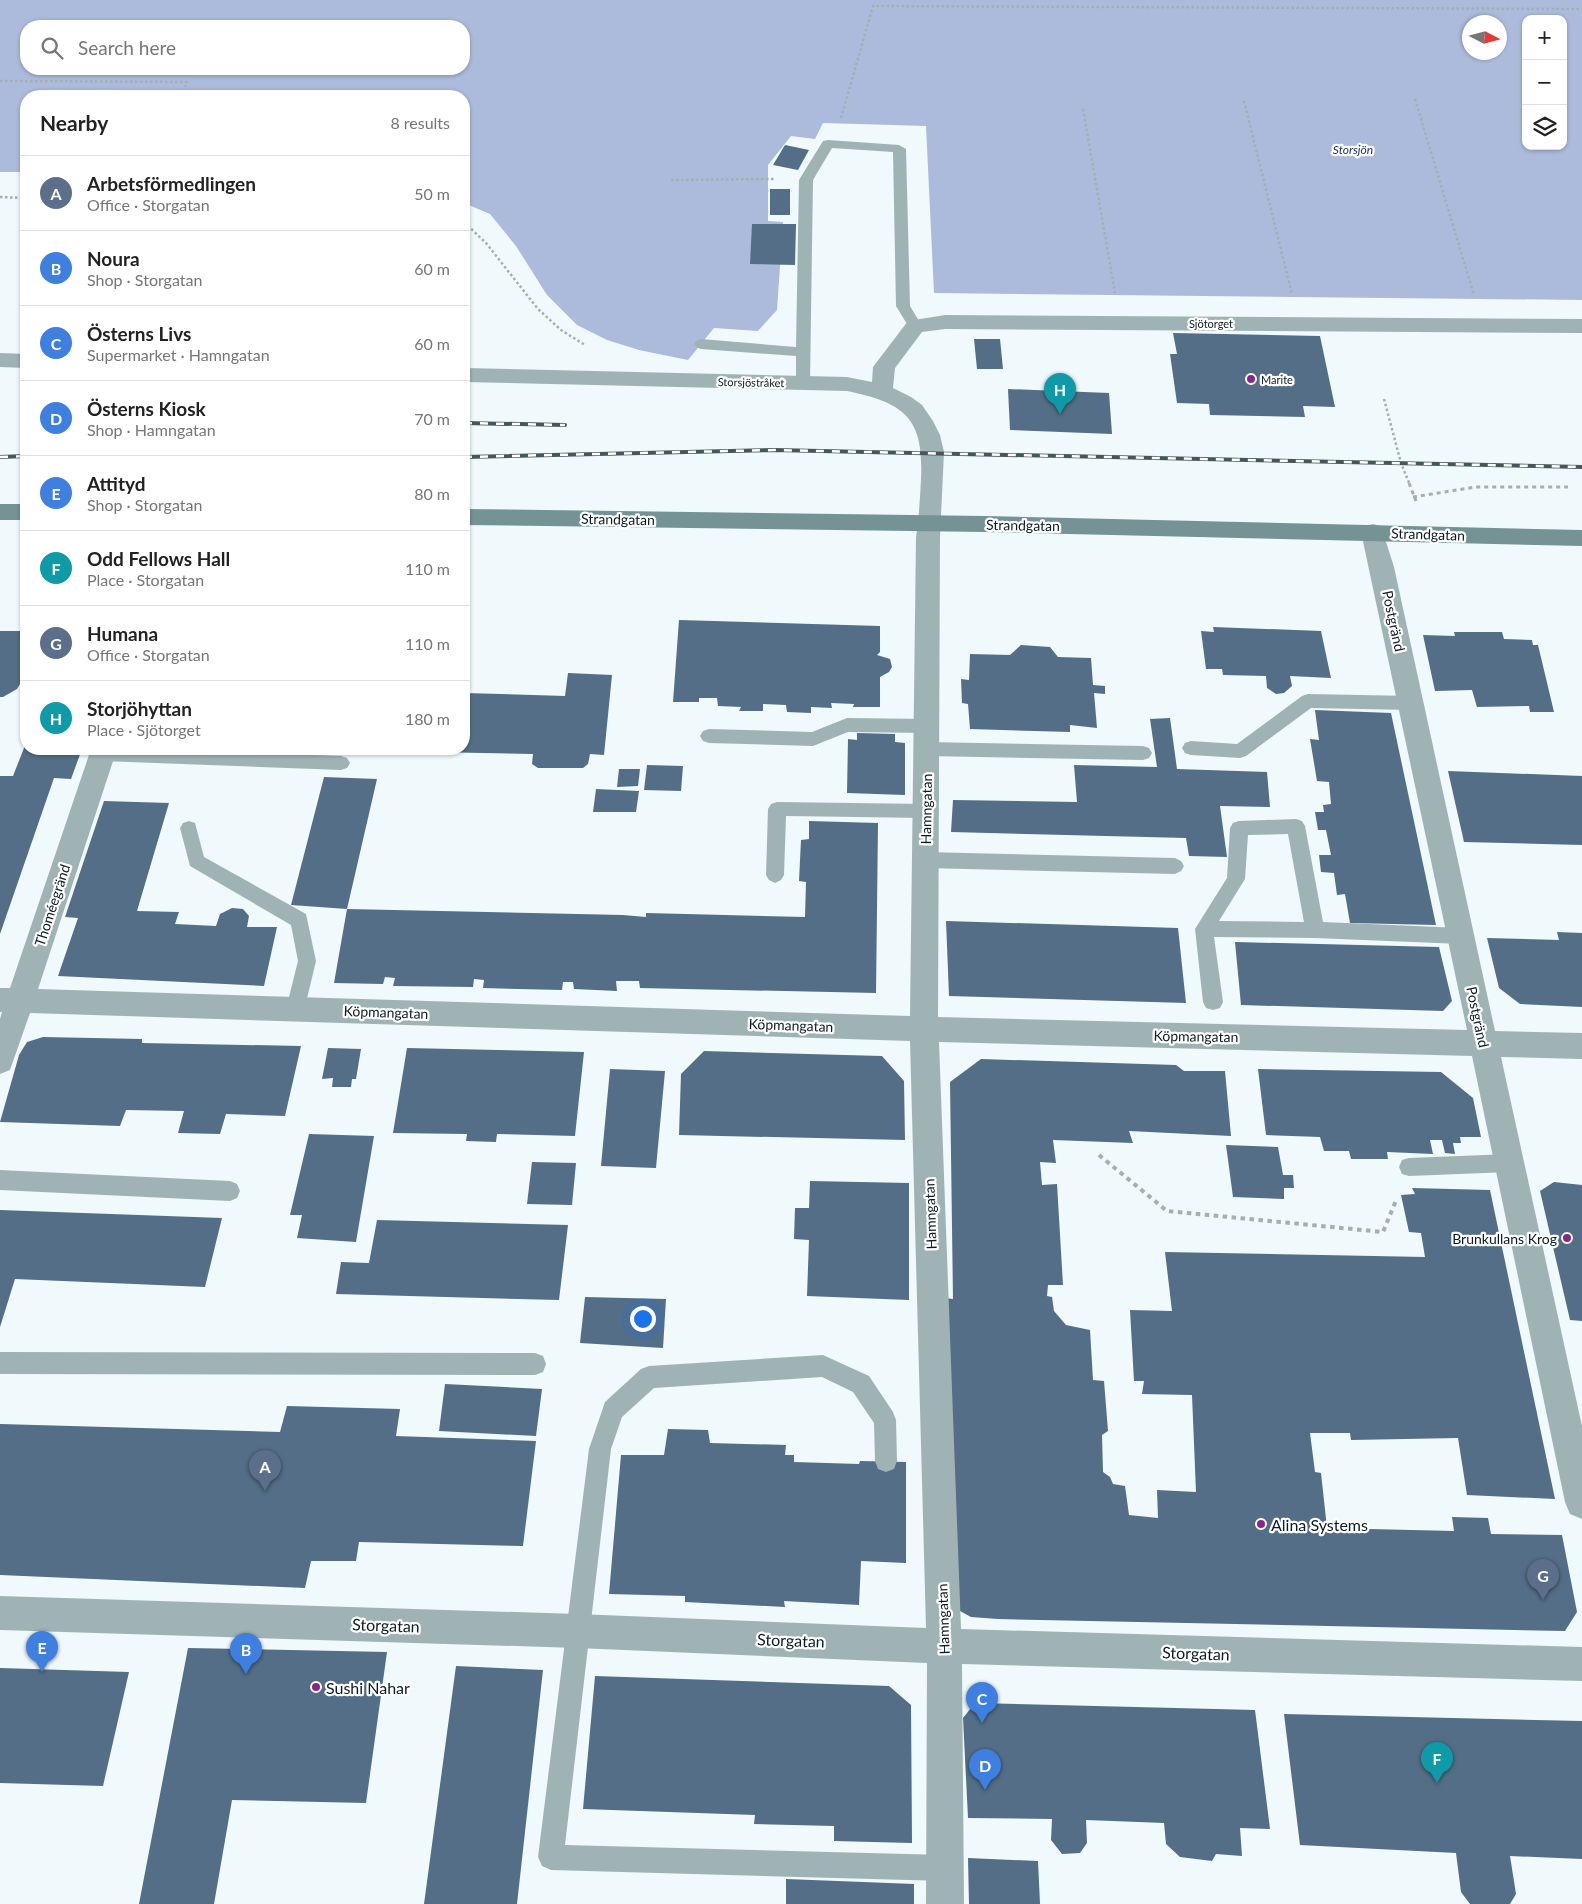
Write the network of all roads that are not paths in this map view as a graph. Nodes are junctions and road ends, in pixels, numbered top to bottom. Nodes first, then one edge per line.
1 (915, 326) junction
2 (1582, 326) edge
3 (701, 344) dead end
4 (804, 352) junction
5 (0, 360) edge
6 (20, 361) edge
7 (470, 375) edge
8 (803, 383) junction
9 (882, 390) junction
10 (0, 512) edge
11 (20, 512) edge
12 (470, 517) edge
13 (930, 524) junction
14 (1373, 532) junction
15 (1582, 538) edge
16 (1412, 703) junction
17 (709, 736) dead end
18 (926, 738) junction
19 (1191, 748) dead end
20 (1143, 753) dead end
21 (102, 755) edge
22 (168, 755) edge
23 (341, 763) dead end
24 (926, 812) junction
25 (189, 828) dead end
26 (925, 860) junction
27 (1175, 866) dead end
28 (775, 875) dead end
29 (1204, 929) junction
30 (1315, 930) junction
31 (1461, 936) junction
32 (10, 1001) edge
33 (1213, 1002) dead end
34 (296, 1009) junction
35 (924, 1029) junction
36 (1484, 1043) junction
37 (1582, 1046) edge
38 (0, 1061) edge
39 (1510, 1163) junction
40 (1409, 1167) road end
41 (0, 1180) edge
42 (230, 1191) dead end
43 (0, 1363) edge
44 (535, 1364) dead end
45 (886, 1462) dead end
46 (1582, 1502) edge
47 (0, 1613) edge
48 (577, 1631) junction
49 (944, 1646) junction
50 (1582, 1664) edge
51 (945, 1868) junction
52 (945, 1904) edge

1 - 2 street, Sjötorget
1 - 4 lane
1 - 9 street
3 - 4 lane
4 - 8 lane
5 - 6 street
7 - 8 street, Storsjöstråket
8 - 9 street, Storsjöstråket
9 - 13 street, Storsjöstråket
10 - 11 main road
12 - 13 main road, Strandgatan
13 - 14 main road, Strandgatan
13 - 18 street, Hamngatan
14 - 15 main road, Strandgatan
14 - 16 street, Postgränd
16 - 19 lane
16 - 31 street, Postgränd
17 - 18 lane
18 - 20 lane
18 - 24 street, Hamngatan
21 - 32 street, Thoméegränd
22 - 23 lane
24 - 26 street, Hamngatan
24 - 28 lane
25 - 34 lane
26 - 27 lane
26 - 35 street, Hamngatan
29 - 30 lane
29 - 30 lane
29 - 33 lane
30 - 31 lane
31 - 36 street, Postgränd
32 - 34 street, Köpmangatan
32 - 38 street, Thoméegränd
34 - 35 street, Köpmangatan
35 - 36 street, Köpmangatan
35 - 49 street, Hamngatan
36 - 37 street, Köpmangatan
36 - 39 street, Postgränd
39 - 40 lane
39 - 46 street, Postgränd
41 - 42 lane
43 - 44 lane
45 - 48 lane
47 - 48 street, Storgatan
48 - 49 street, Storgatan
48 - 51 lane
49 - 50 street, Storgatan
49 - 51 street, Hamngatan
51 - 52 street, Hamngatan

